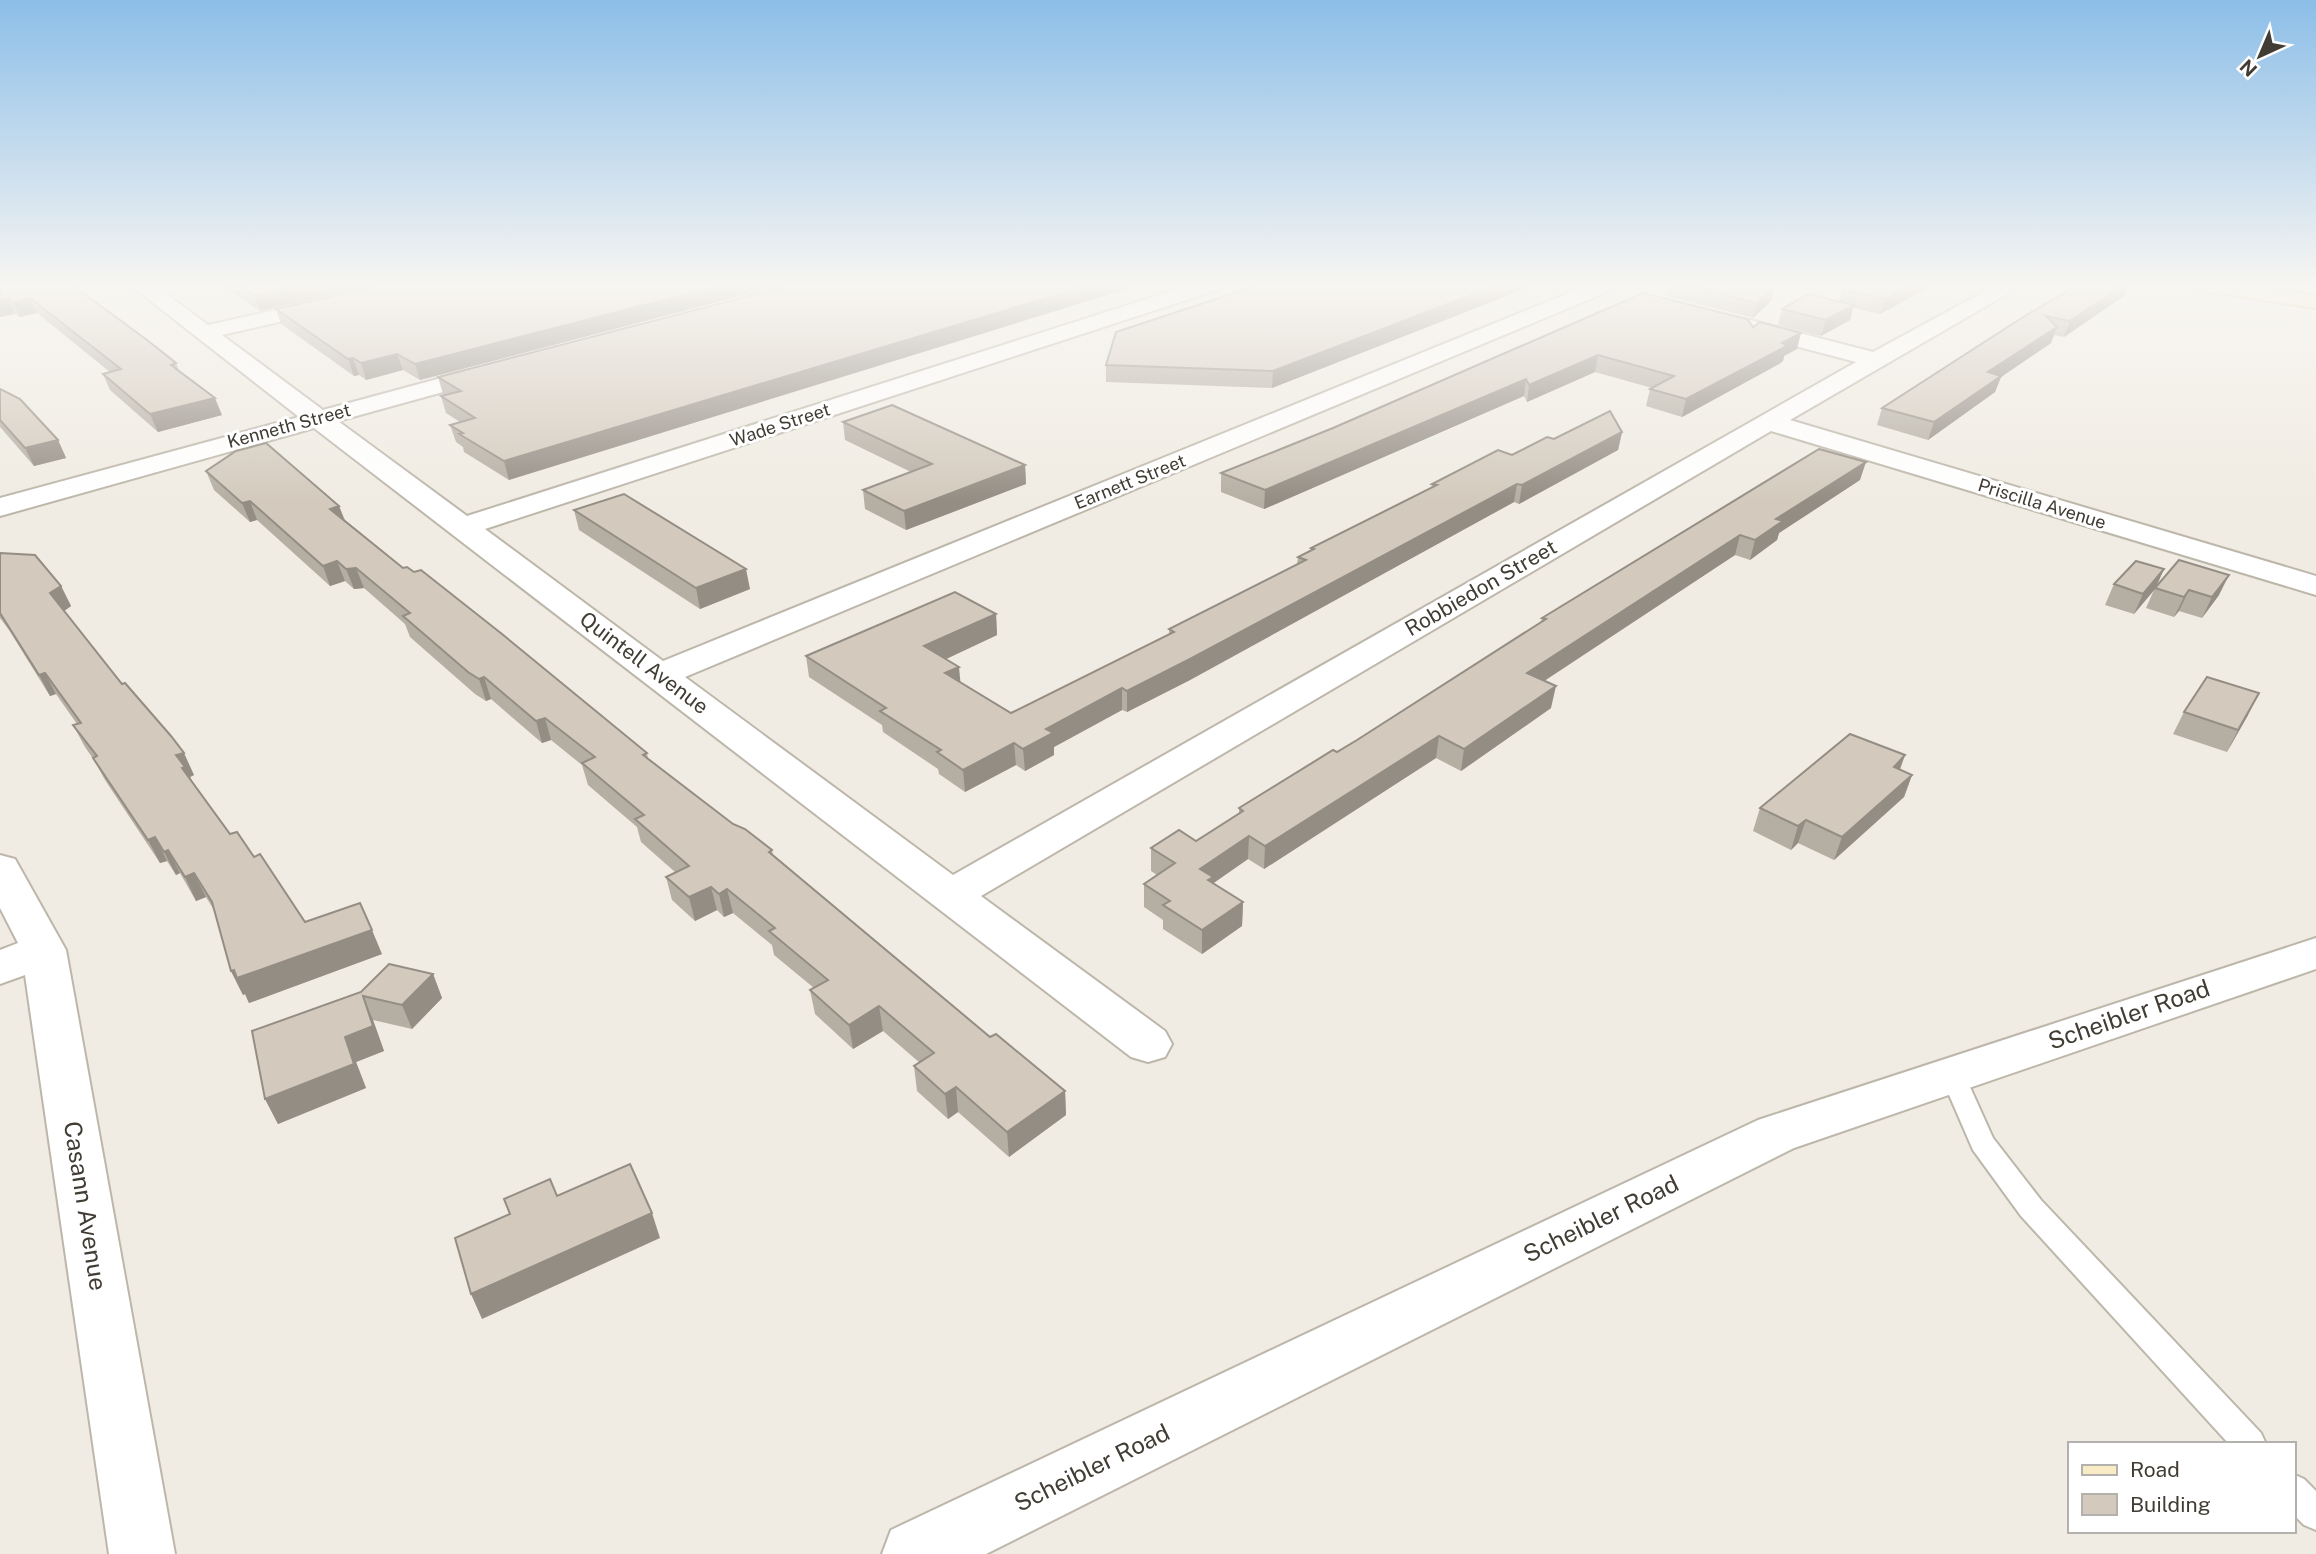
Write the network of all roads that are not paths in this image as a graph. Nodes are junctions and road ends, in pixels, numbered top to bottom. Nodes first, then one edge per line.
1 (234, 357) edge
2 (991, 357) edge
3 (1438, 357) edge
4 (1862, 357) edge
5 (1882, 357) edge
6 (1876, 360) junction
7 (521, 364) edge
8 (315, 418) junction
9 (1768, 422) junction
10 (0, 507) edge
11 (463, 527) junction
12 (2316, 586) edge
13 (660, 675) junction
14 (0, 867) edge
15 (950, 895) junction
16 (2316, 953) edge
17 (22, 959) edge
18 (1148, 1044) dead end
19 (1952, 1074) junction
20 (2248, 1442) edge
21 (2295, 1492) edge
22 (2316, 1514) edge
23 (142, 1554) edge
24 (915, 1554) edge

1 - 8 street, Quintell Avenue
2 - 11 street, Wade Street
3 - 13 street, Earnett Street
4 - 6 street
5 - 6 street, Robbiedon Street
6 - 9 street, Robbiedon Street
7 - 8 street, Kenneth Street
8 - 10 street, Kenneth Street
8 - 11 street, Quintell Avenue
9 - 12 street, Priscilla Avenue
9 - 15 street, Robbiedon Street
11 - 13 street, Quintell Avenue
13 - 15 street, Quintell Avenue
14 - 17 street, Casann Avenue
15 - 18 street, Quintell Avenue
16 - 19 street, Scheibler Road
17 - 23 street, Casann Avenue
19 - 20 lane
19 - 24 street, Scheibler Road
21 - 22 lane

